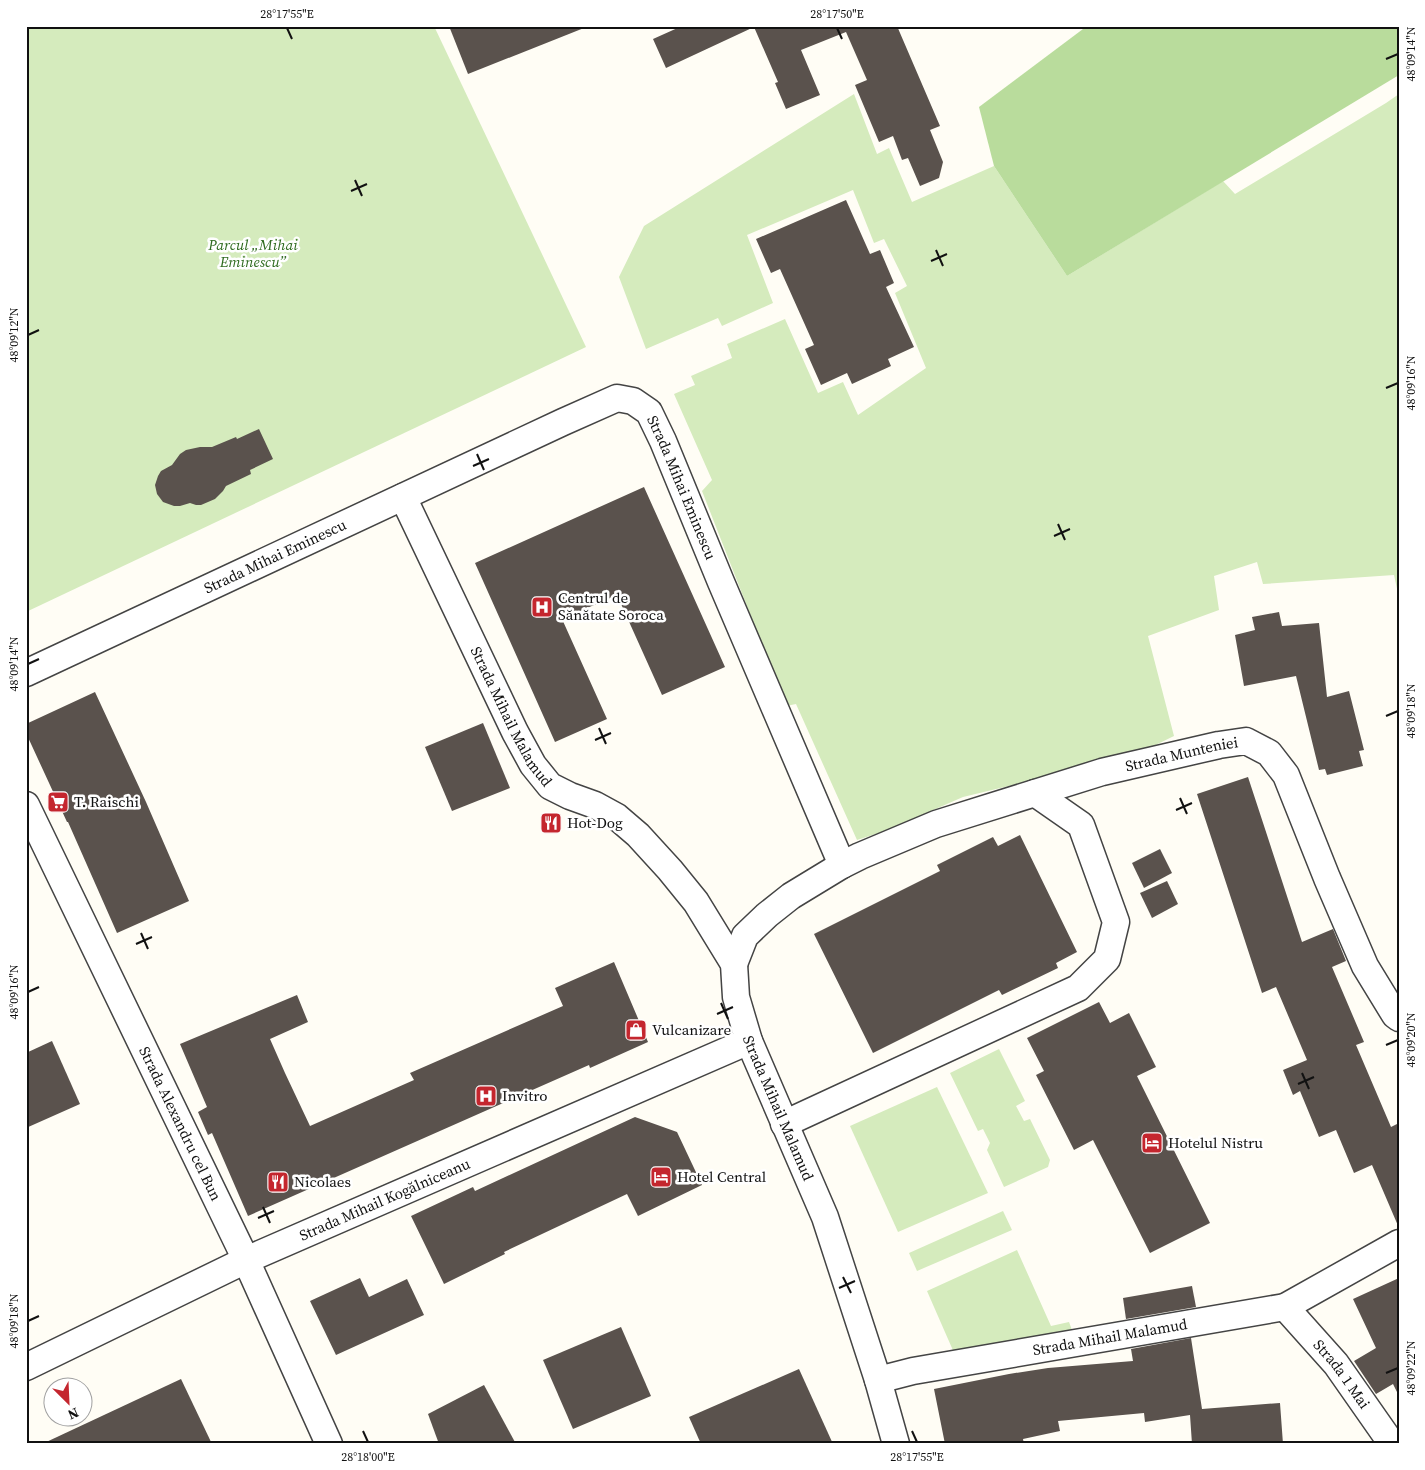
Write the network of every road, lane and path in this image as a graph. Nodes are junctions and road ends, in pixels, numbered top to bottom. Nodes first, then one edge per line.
1 (403, 497) junction
2 (26, 673) edge
3 (1035, 793) junction
4 (26, 805) edge
5 (842, 864) junction
6 (734, 964) junction
7 (1399, 1018) edge
8 (749, 1041) junction
9 (784, 1124) junction
10 (1399, 1243) edge
11 (246, 1260) junction
12 (1285, 1306) junction
13 (26, 1367) edge
14 (878, 1380) junction
15 (329, 1444) edge
16 (896, 1444) edge
17 (1392, 1444) edge

1 - 2 street, Strada Mihai Eminescu
1 - 5 street, Strada Mihai Eminescu
1 - 6 street, Strada Mihail Malamud
3 - 5 street, Strada Munteniei
3 - 7 street, Strada Munteniei
3 - 9 street
4 - 11 street, Strada Alexandru cel Bun
5 - 6 street, Strada Munteniei
6 - 8 street, Strada Mihail Malamud
8 - 9 street, Strada Mihail Malamud
8 - 11 street, Strada Mihail Kogălniceanu
9 - 14 street, Strada Mihail Malamud
10 - 12 street
11 - 13 street, Strada Mihail Kogălniceanu
11 - 15 street, Strada Alexandru cel Bun
12 - 14 street, Strada Mihail Malamud
12 - 17 street, Strada 1 Mai
14 - 16 street, Strada Mihail Malamud

